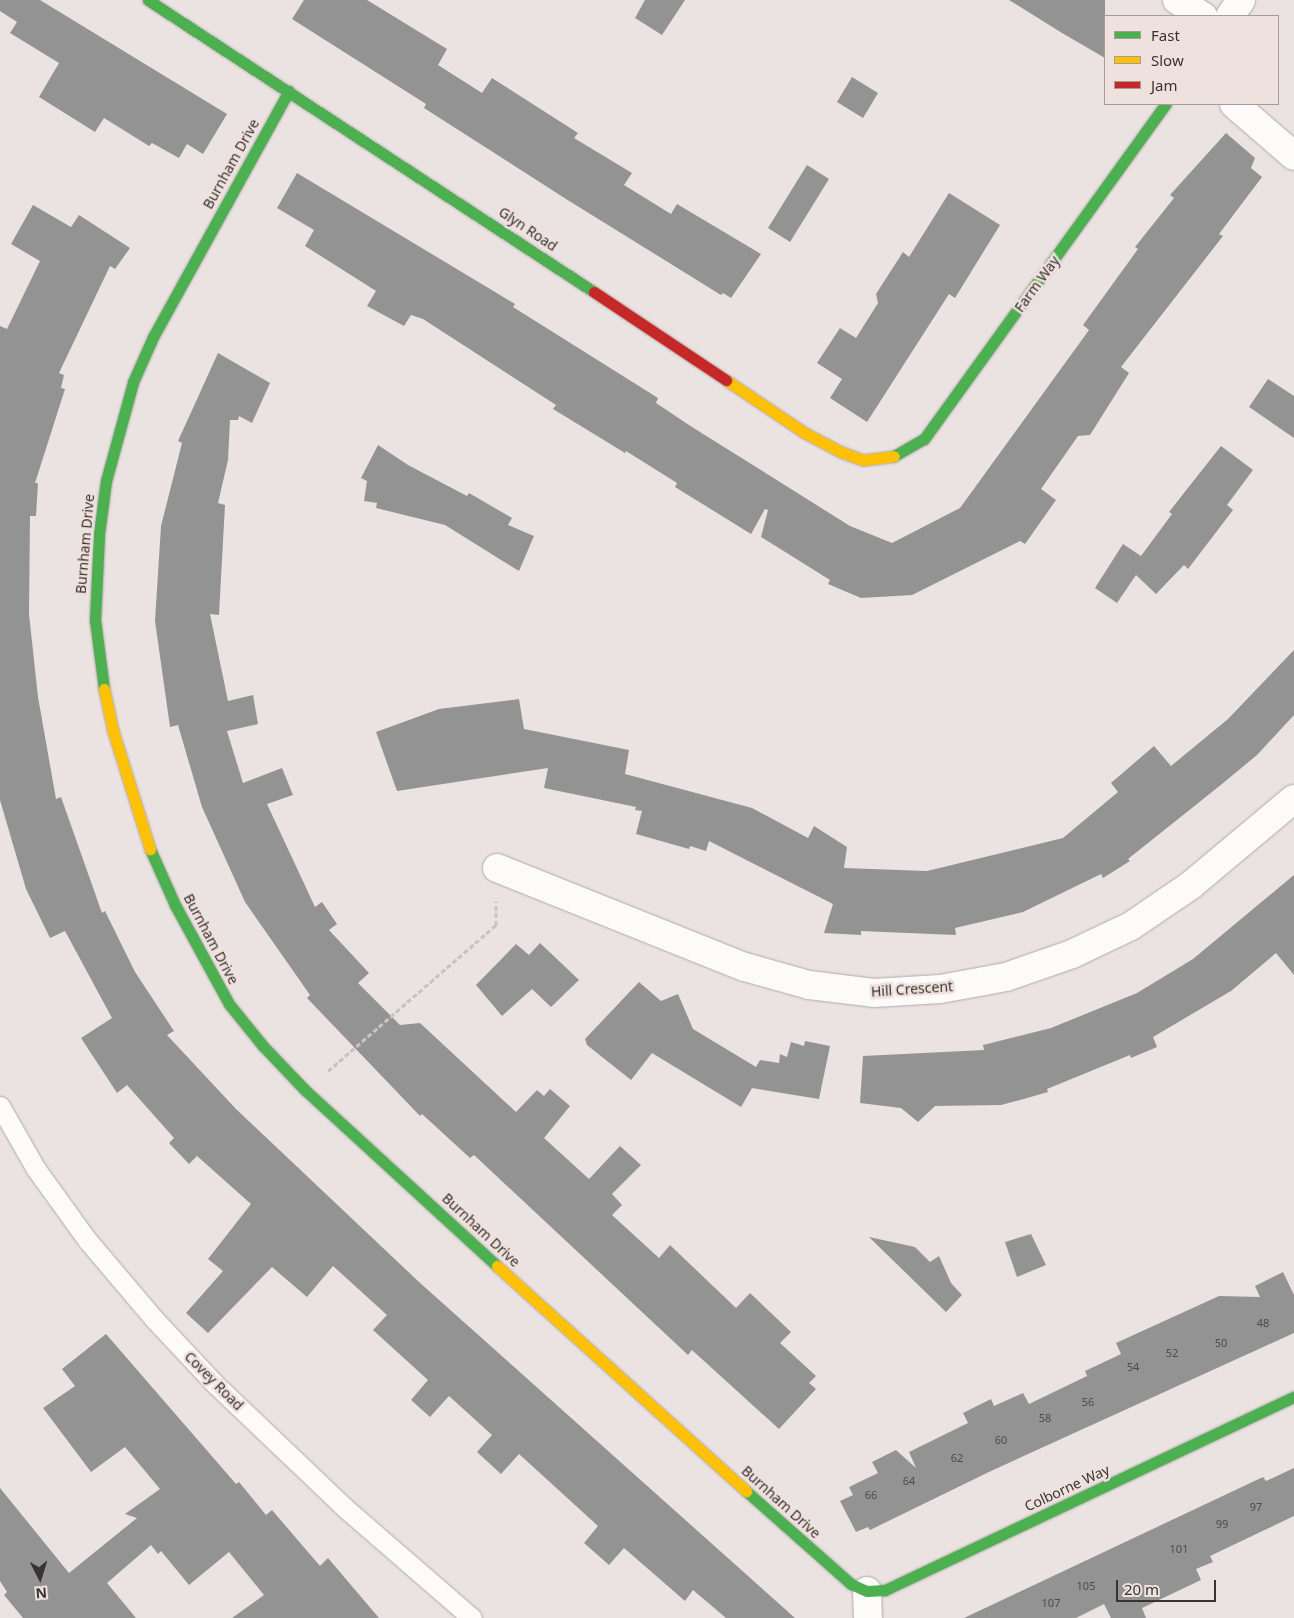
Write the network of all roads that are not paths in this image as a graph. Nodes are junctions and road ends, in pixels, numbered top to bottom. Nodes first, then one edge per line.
1 (148, 0) edge
2 (1177, 0) edge
3 (1242, 0) edge
4 (1201, 15) edge
5 (1231, 15) edge
6 (289, 91) junction
7 (1165, 105) edge
8 (1235, 105) edge
9 (1294, 156) edge
10 (899, 455) joint
11 (1294, 799) edge
12 (496, 868) road end
13 (0, 1106) edge
14 (1294, 1397) edge
15 (859, 1588) junction
16 (472, 1618) edge
17 (868, 1618) edge

1 - 6 street, Glyn Road
2 - 4 street
3 - 5 street
6 - 10 street, Glyn Road
6 - 15 street, Burnham Drive
7 - 10 street, Farm Way
8 - 9 street
11 - 12 street, Hill Crescent
13 - 16 lane, Covey Road
14 - 15 street, Colborne Way
15 - 17 street

